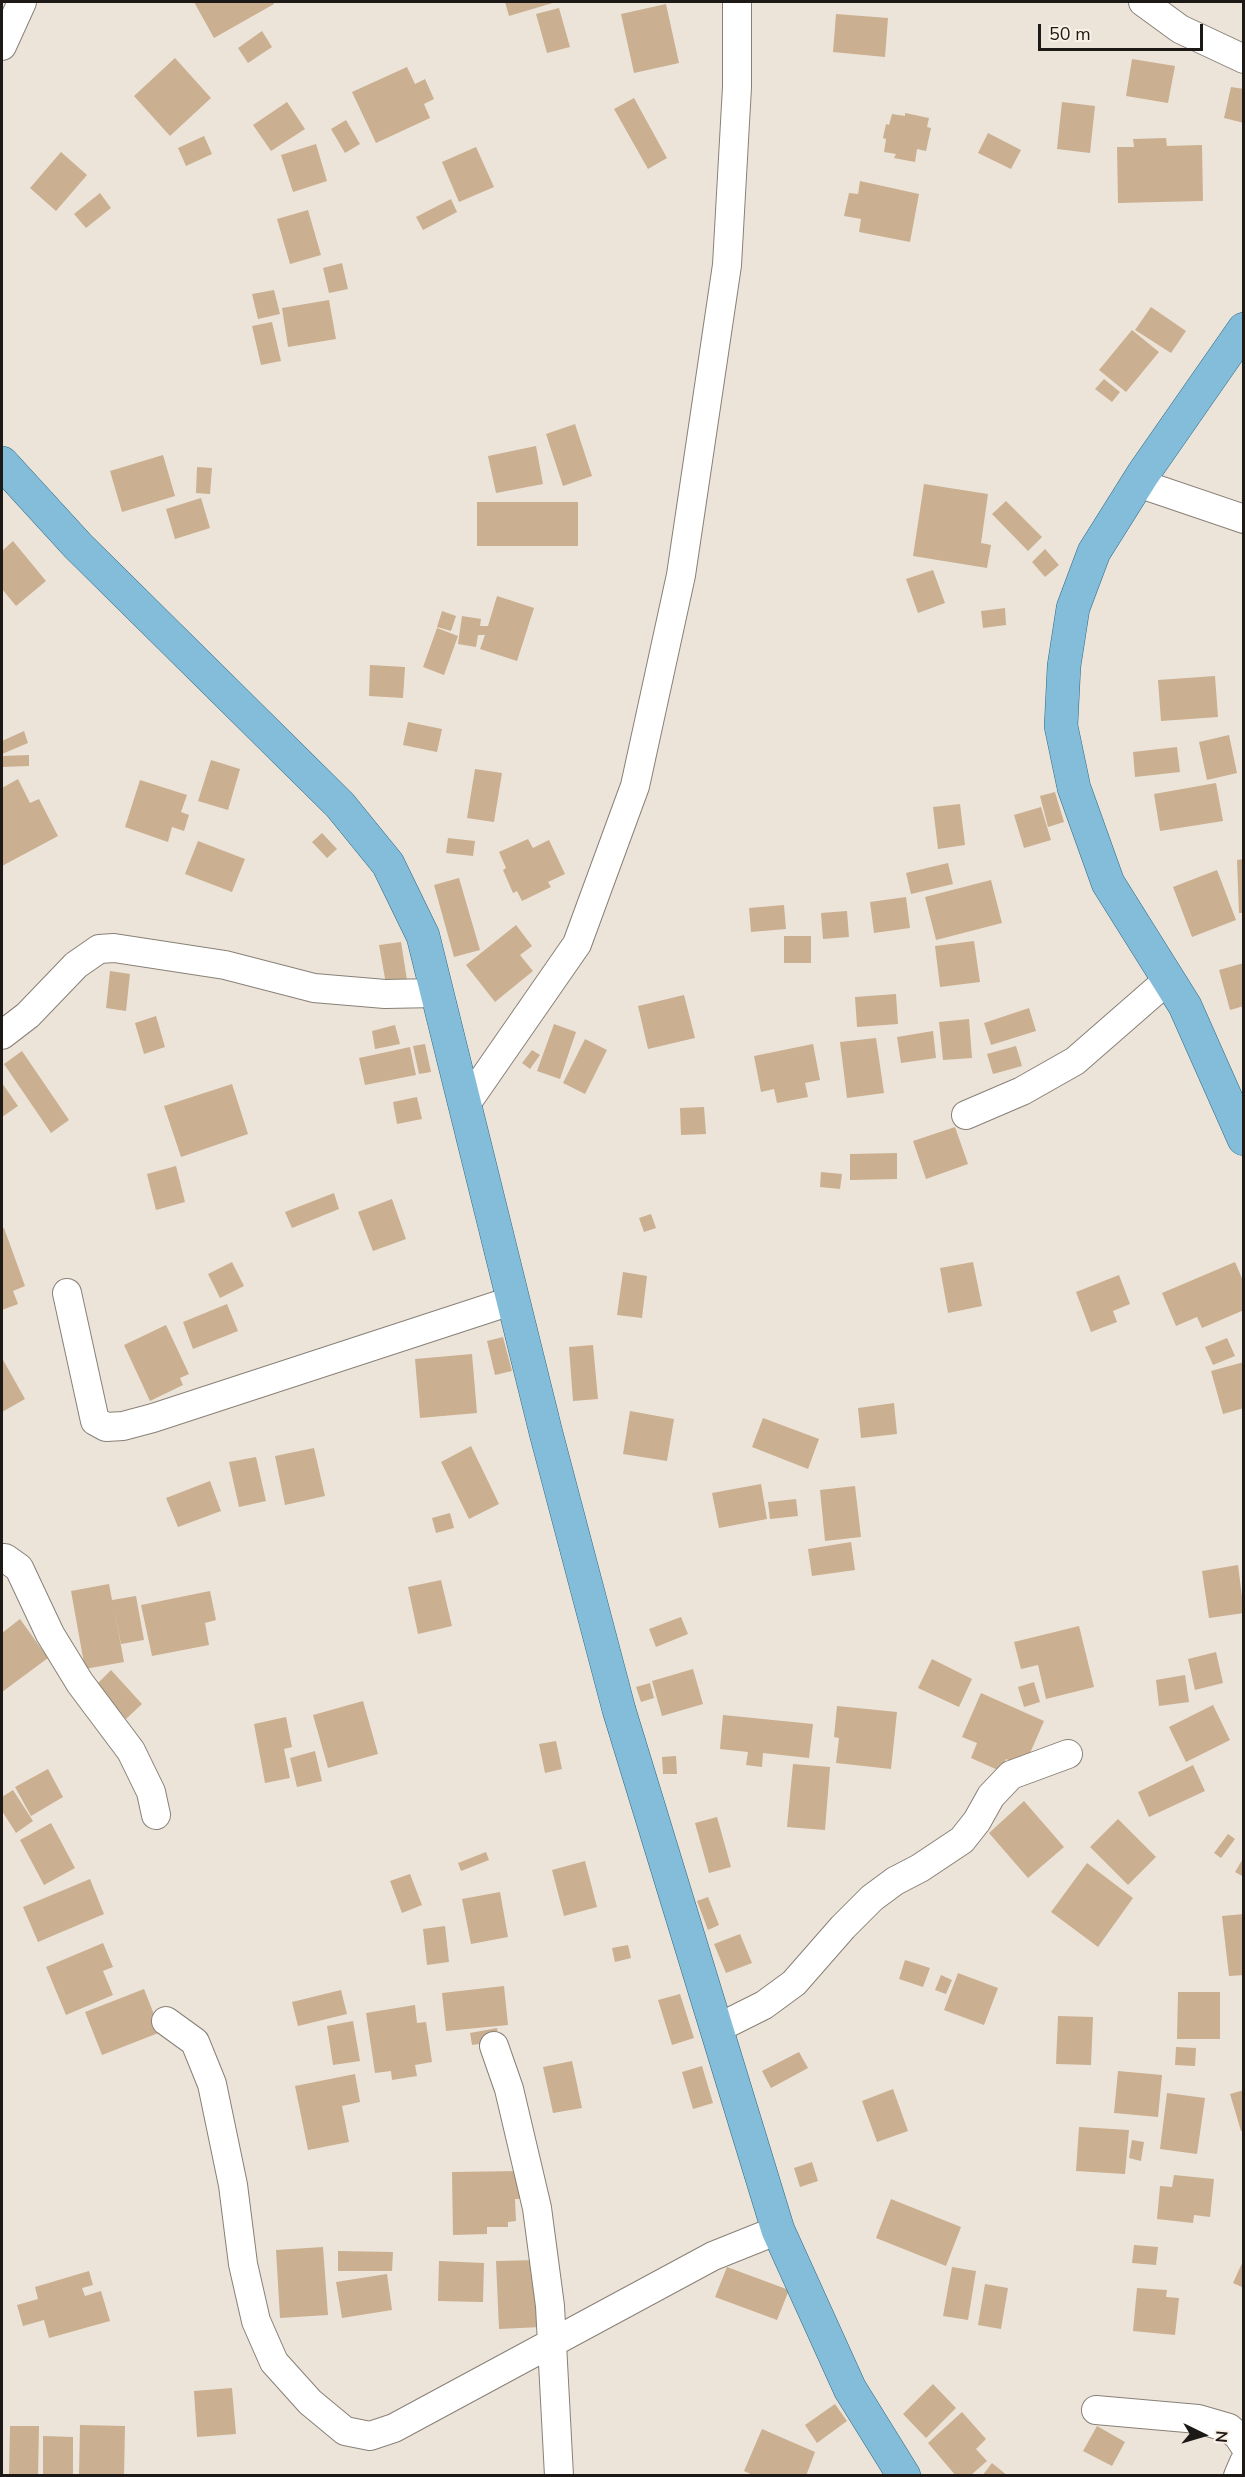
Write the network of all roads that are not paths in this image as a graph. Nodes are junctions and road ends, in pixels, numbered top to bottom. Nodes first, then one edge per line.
1 (22, 2) edge
2 (738, 2) edge
3 (1143, 2) edge
4 (2, 46) edge
5 (1244, 59) edge
6 (1244, 329) edge
7 (2, 463) edge
8 (1138, 483) junction
9 (1244, 519) edge
10 (1169, 979) junction
11 (437, 993) junction
12 (2, 1035) edge
13 (466, 1104) junction
14 (966, 1115) dead end
15 (1244, 1139) edge
16 (67, 1293) dead end
17 (514, 1300) junction
18 (2, 1558) edge
19 (1068, 1754) dead end
20 (156, 1815) dead end
21 (166, 2021) dead end
22 (716, 2029) junction
23 (494, 2046) dead end
24 (778, 2230) junction
25 (552, 2343) junction
26 (1096, 2410) dead end
27 (1244, 2445) edge
28 (1244, 2462) edge
29 (559, 2475) edge
30 (904, 2475) edge
31 (1238, 2475) edge

1 - 4 street
2 - 13 street
3 - 5 street
6 - 8 main road
7 - 11 main road
8 - 9 street
8 - 10 main road
10 - 14 street
10 - 15 main road
11 - 12 street
11 - 13 main road
13 - 17 main road
16 - 17 street
17 - 22 main road
18 - 20 street
19 - 22 street
21 - 25 street
22 - 24 main road
23 - 25 street
24 - 25 street
24 - 30 main road
25 - 29 street
26 - 27 street
28 - 31 street

